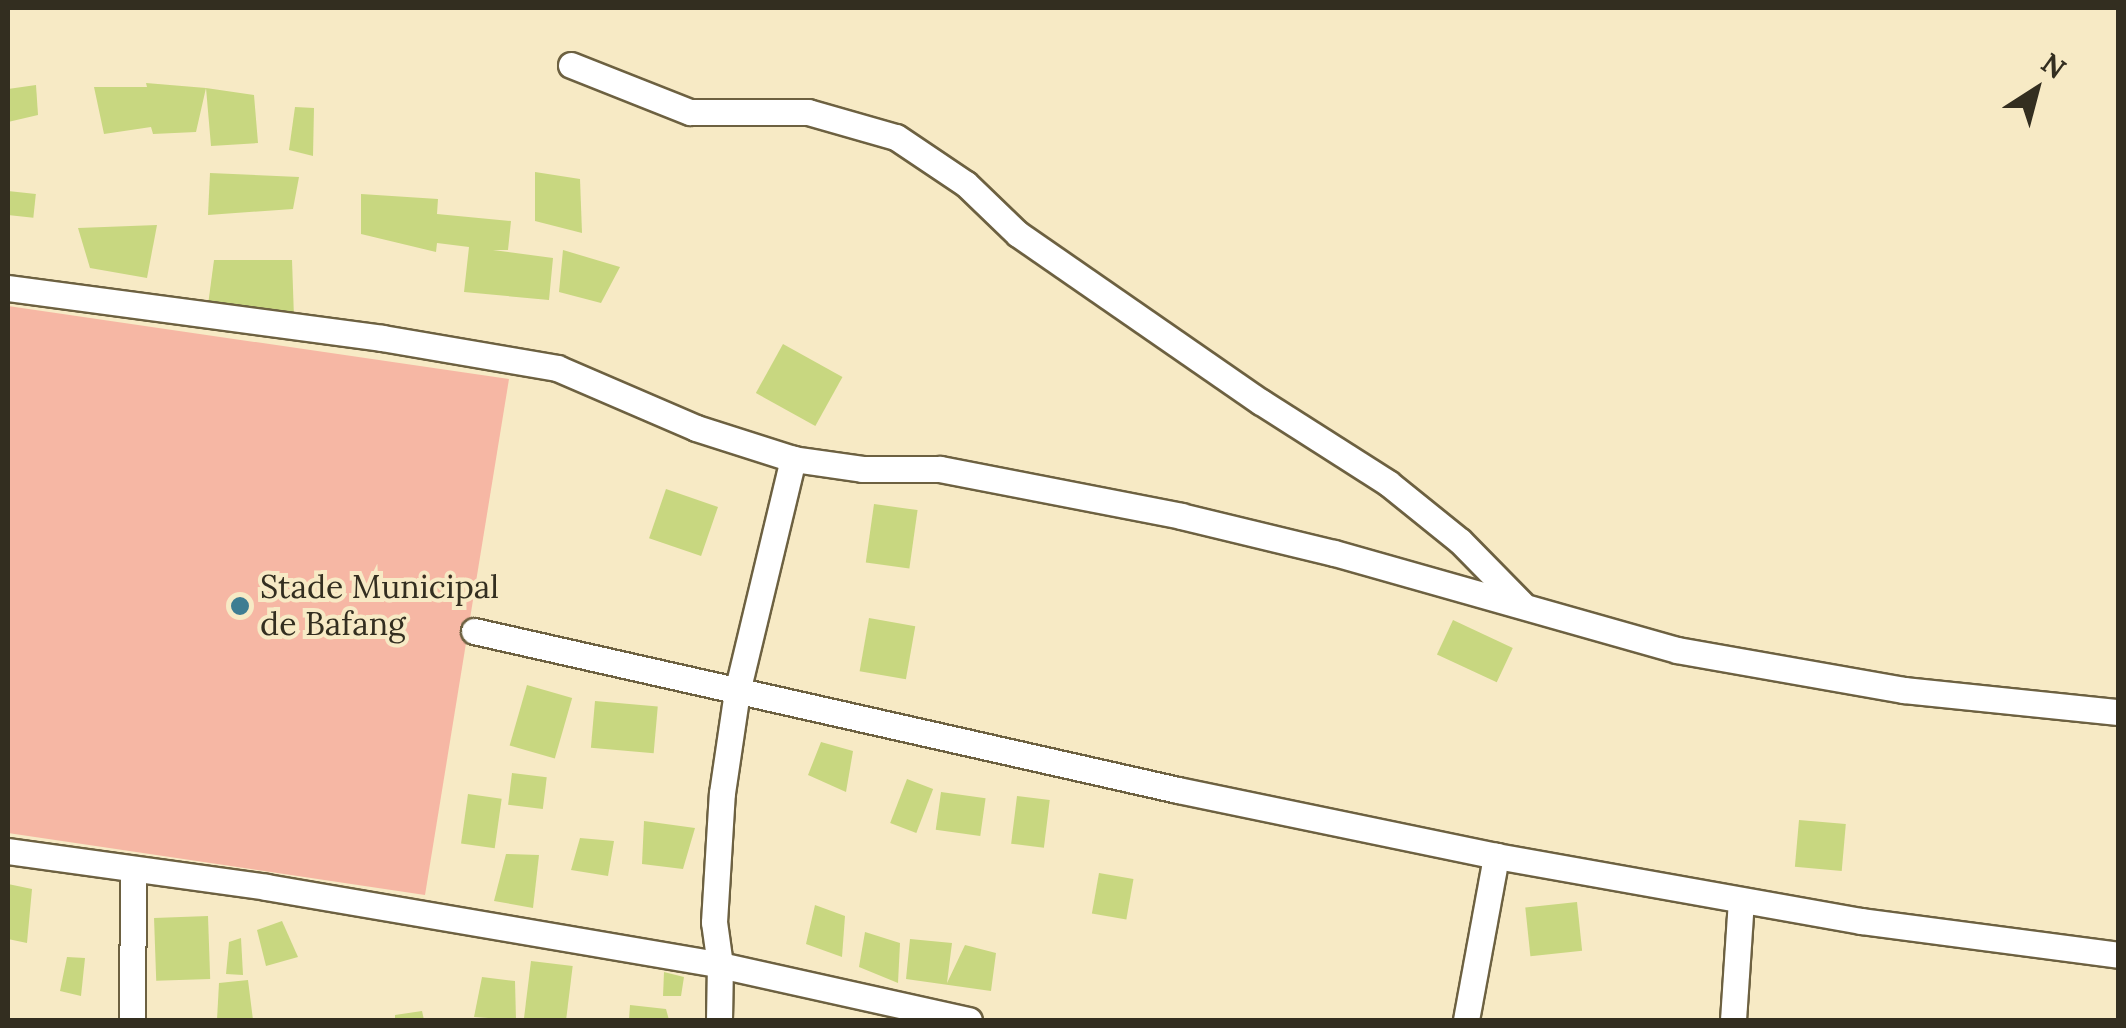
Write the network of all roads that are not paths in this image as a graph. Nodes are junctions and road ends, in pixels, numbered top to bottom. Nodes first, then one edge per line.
1 (570, 65) dead end
2 (8, 288) edge
3 (793, 459) junction
4 (1526, 608) junction
5 (474, 630) dead end
6 (737, 692) junction
7 (2118, 712) edge
8 (8, 851) edge
9 (1496, 856) junction
10 (133, 872) junction
11 (1741, 901) junction
12 (2118, 955) edge
13 (720, 966) junction
14 (132, 1020) edge
15 (720, 1020) edge
16 (970, 1020) edge
17 (1466, 1020) edge
18 (1733, 1020) edge

1 - 4 street
2 - 3 street
3 - 4 street
3 - 6 street
4 - 7 street
5 - 6 street
6 - 9 street
6 - 13 street
8 - 10 street
9 - 11 street
9 - 17 street
10 - 13 street
10 - 14 street
11 - 12 street
11 - 18 street
13 - 15 street
13 - 16 street

